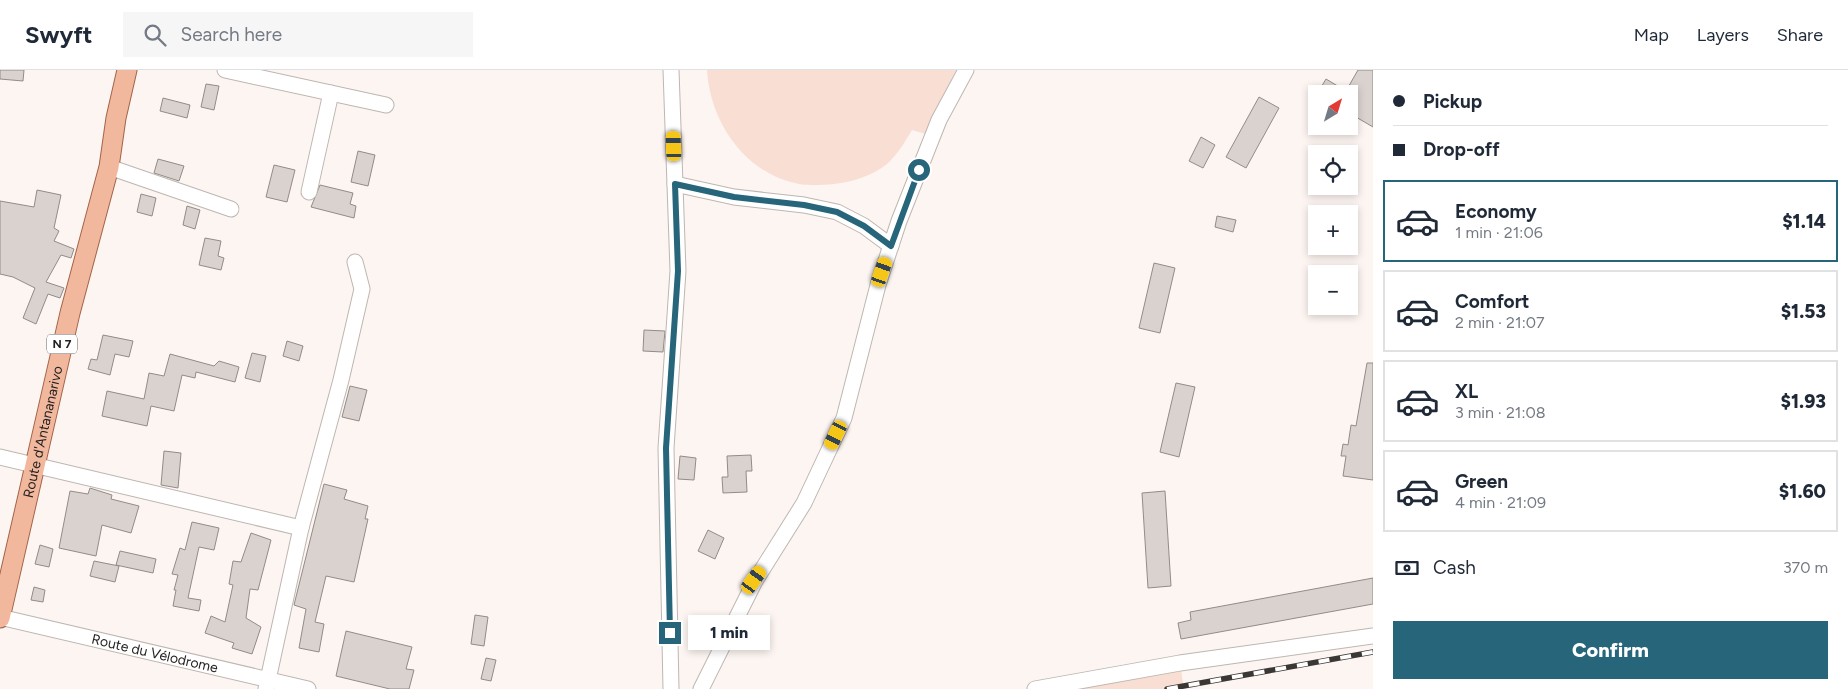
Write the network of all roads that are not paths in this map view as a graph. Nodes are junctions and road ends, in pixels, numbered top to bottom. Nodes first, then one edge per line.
1 (127, 70) edge
2 (225, 70) edge
3 (671, 70) edge
4 (966, 70) edge
5 (331, 93) junction
6 (386, 105) dead end
7 (109, 167) junction
8 (675, 184) junction
9 (309, 192) dead end
10 (231, 209) dead end
11 (891, 246) junction
12 (354, 262) dead end
13 (0, 457) edge
14 (34, 464) junction
15 (300, 528) junction
16 (0, 617) edge
17 (1373, 636) edge
18 (267, 684) edge
19 (308, 689) edge
20 (671, 689) edge
21 (701, 689) edge
22 (1035, 689) edge

1 - 7 main road, Route d'Antananarivo / N 7
2 - 5 street
3 - 8 street
4 - 11 street
5 - 6 street
5 - 9 street
7 - 10 street
7 - 14 main road, Route d'Antananarivo / N 7
8 - 11 street
8 - 20 street
11 - 21 street
12 - 15 street
13 - 14 street
14 - 15 street
14 - 16 main road, Route d'Antananarivo / N 7
15 - 18 street
16 - 18 street, Route du Vélodrome
17 - 22 street
18 - 19 street, Route du Vélodrome

